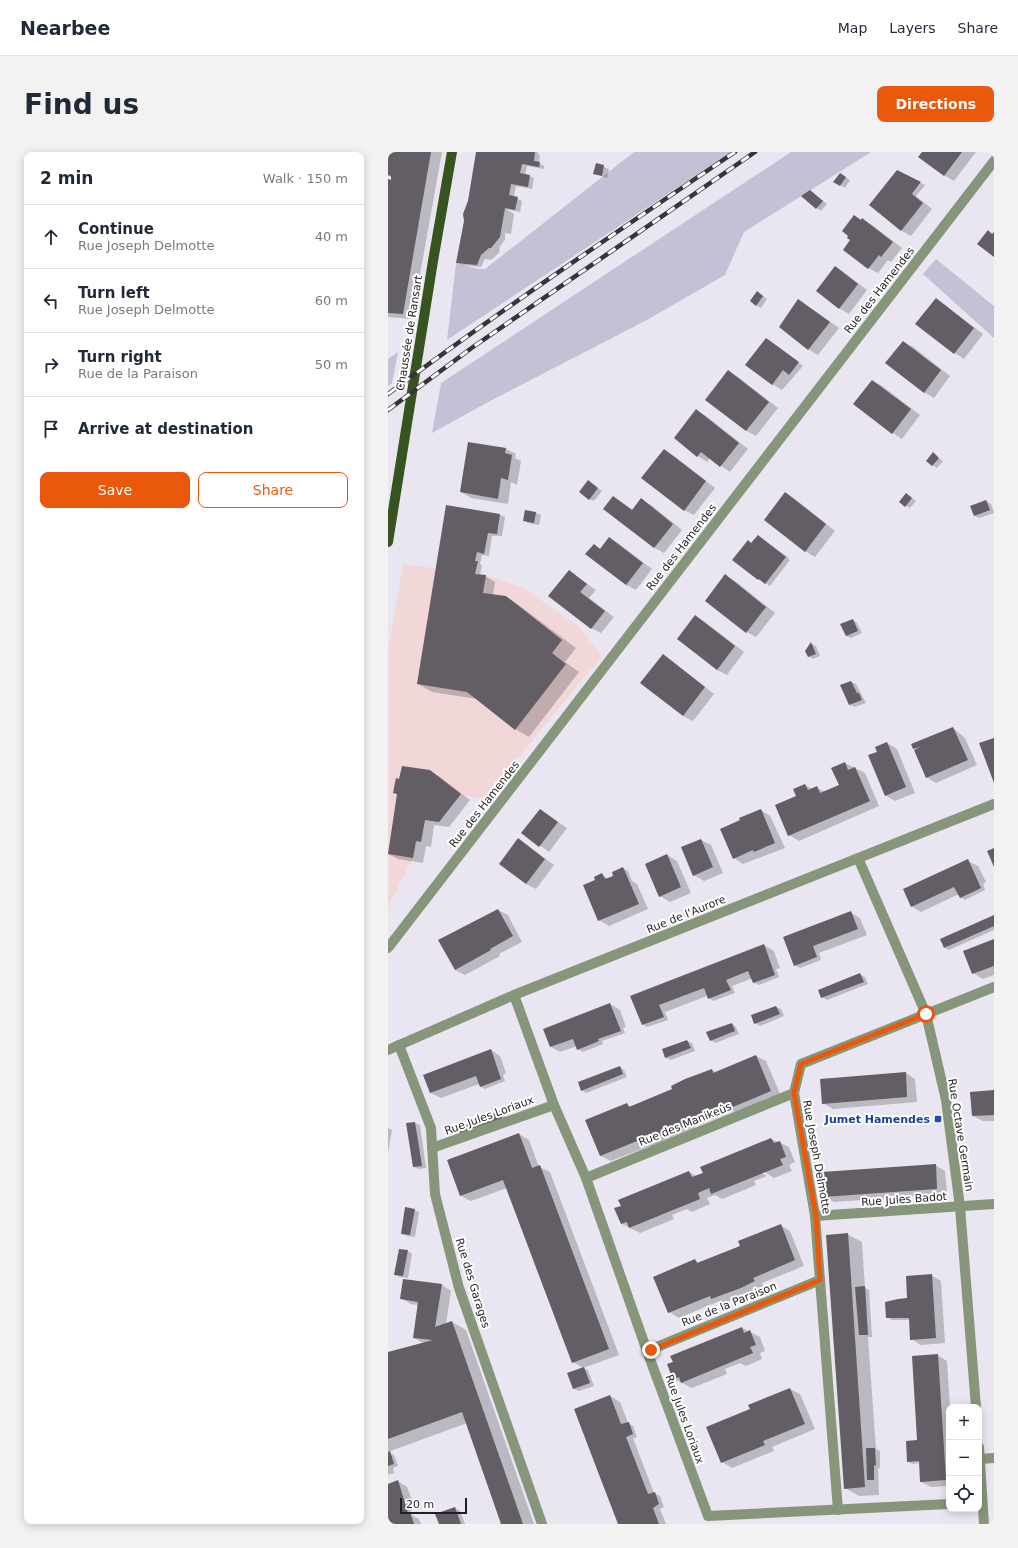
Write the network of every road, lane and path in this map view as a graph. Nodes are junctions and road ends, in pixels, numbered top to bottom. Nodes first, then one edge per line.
1 (452, 152) edge
2 (994, 161) edge
3 (388, 542) edge
4 (994, 804) edge
5 (858, 858) junction
6 (388, 948) edge
7 (994, 987) edge
8 (514, 995) junction
9 (926, 1014) junction
10 (399, 1046) junction
11 (388, 1050) edge
12 (794, 1093) junction
13 (554, 1104) junction
14 (432, 1148) junction
15 (586, 1178) junction
16 (994, 1204) edge
17 (960, 1207) junction
18 (816, 1216) junction
19 (820, 1280) junction
20 (646, 1351) junction
21 (976, 1404) edge
22 (994, 1458) edge
23 (982, 1459) edge
24 (946, 1504) edge
25 (982, 1509) edge
26 (838, 1510) junction
27 (542, 1524) edge
28 (984, 1524) edge

1 - 3 main road, Chaussée de Ransart
2 - 6 street, Rue des Hamendes
4 - 5 street, Rue de l'Aurore
5 - 8 street, Rue de l'Aurore
5 - 9 street, Rue Octave Germain
7 - 9 street, Rue Joseph Delmotte
8 - 10 street, Rue de l'Aurore
8 - 13 street, Rue Jules Loriaux
9 - 12 street, Rue Joseph Delmotte
9 - 17 street, Rue Octave Germain
10 - 11 street, Rue de l'Aurore
10 - 14 street, Rue des Garages
12 - 15 street, Rue des Manikeûs
12 - 18 street, Rue Joseph Delmotte
13 - 14 street, Rue Jules Loriaux
13 - 15 street, Rue Jules Loriaux
14 - 27 street, Rue des Garages
15 - 20 street, Rue Jules Loriaux
16 - 17 street, Rue Jules Badot
17 - 18 street, Rue Jules Badot
17 - 21 street, Rue Octave Germain
18 - 19 street, Rue Joseph Delmotte
19 - 20 street, Rue de la Paraison
19 - 26 street, Rue Joseph Delmotte
20 - 26 street, Rue Jules Loriaux
22 - 23 street
24 - 26 street, Rue Jules Loriaux
25 - 28 street

